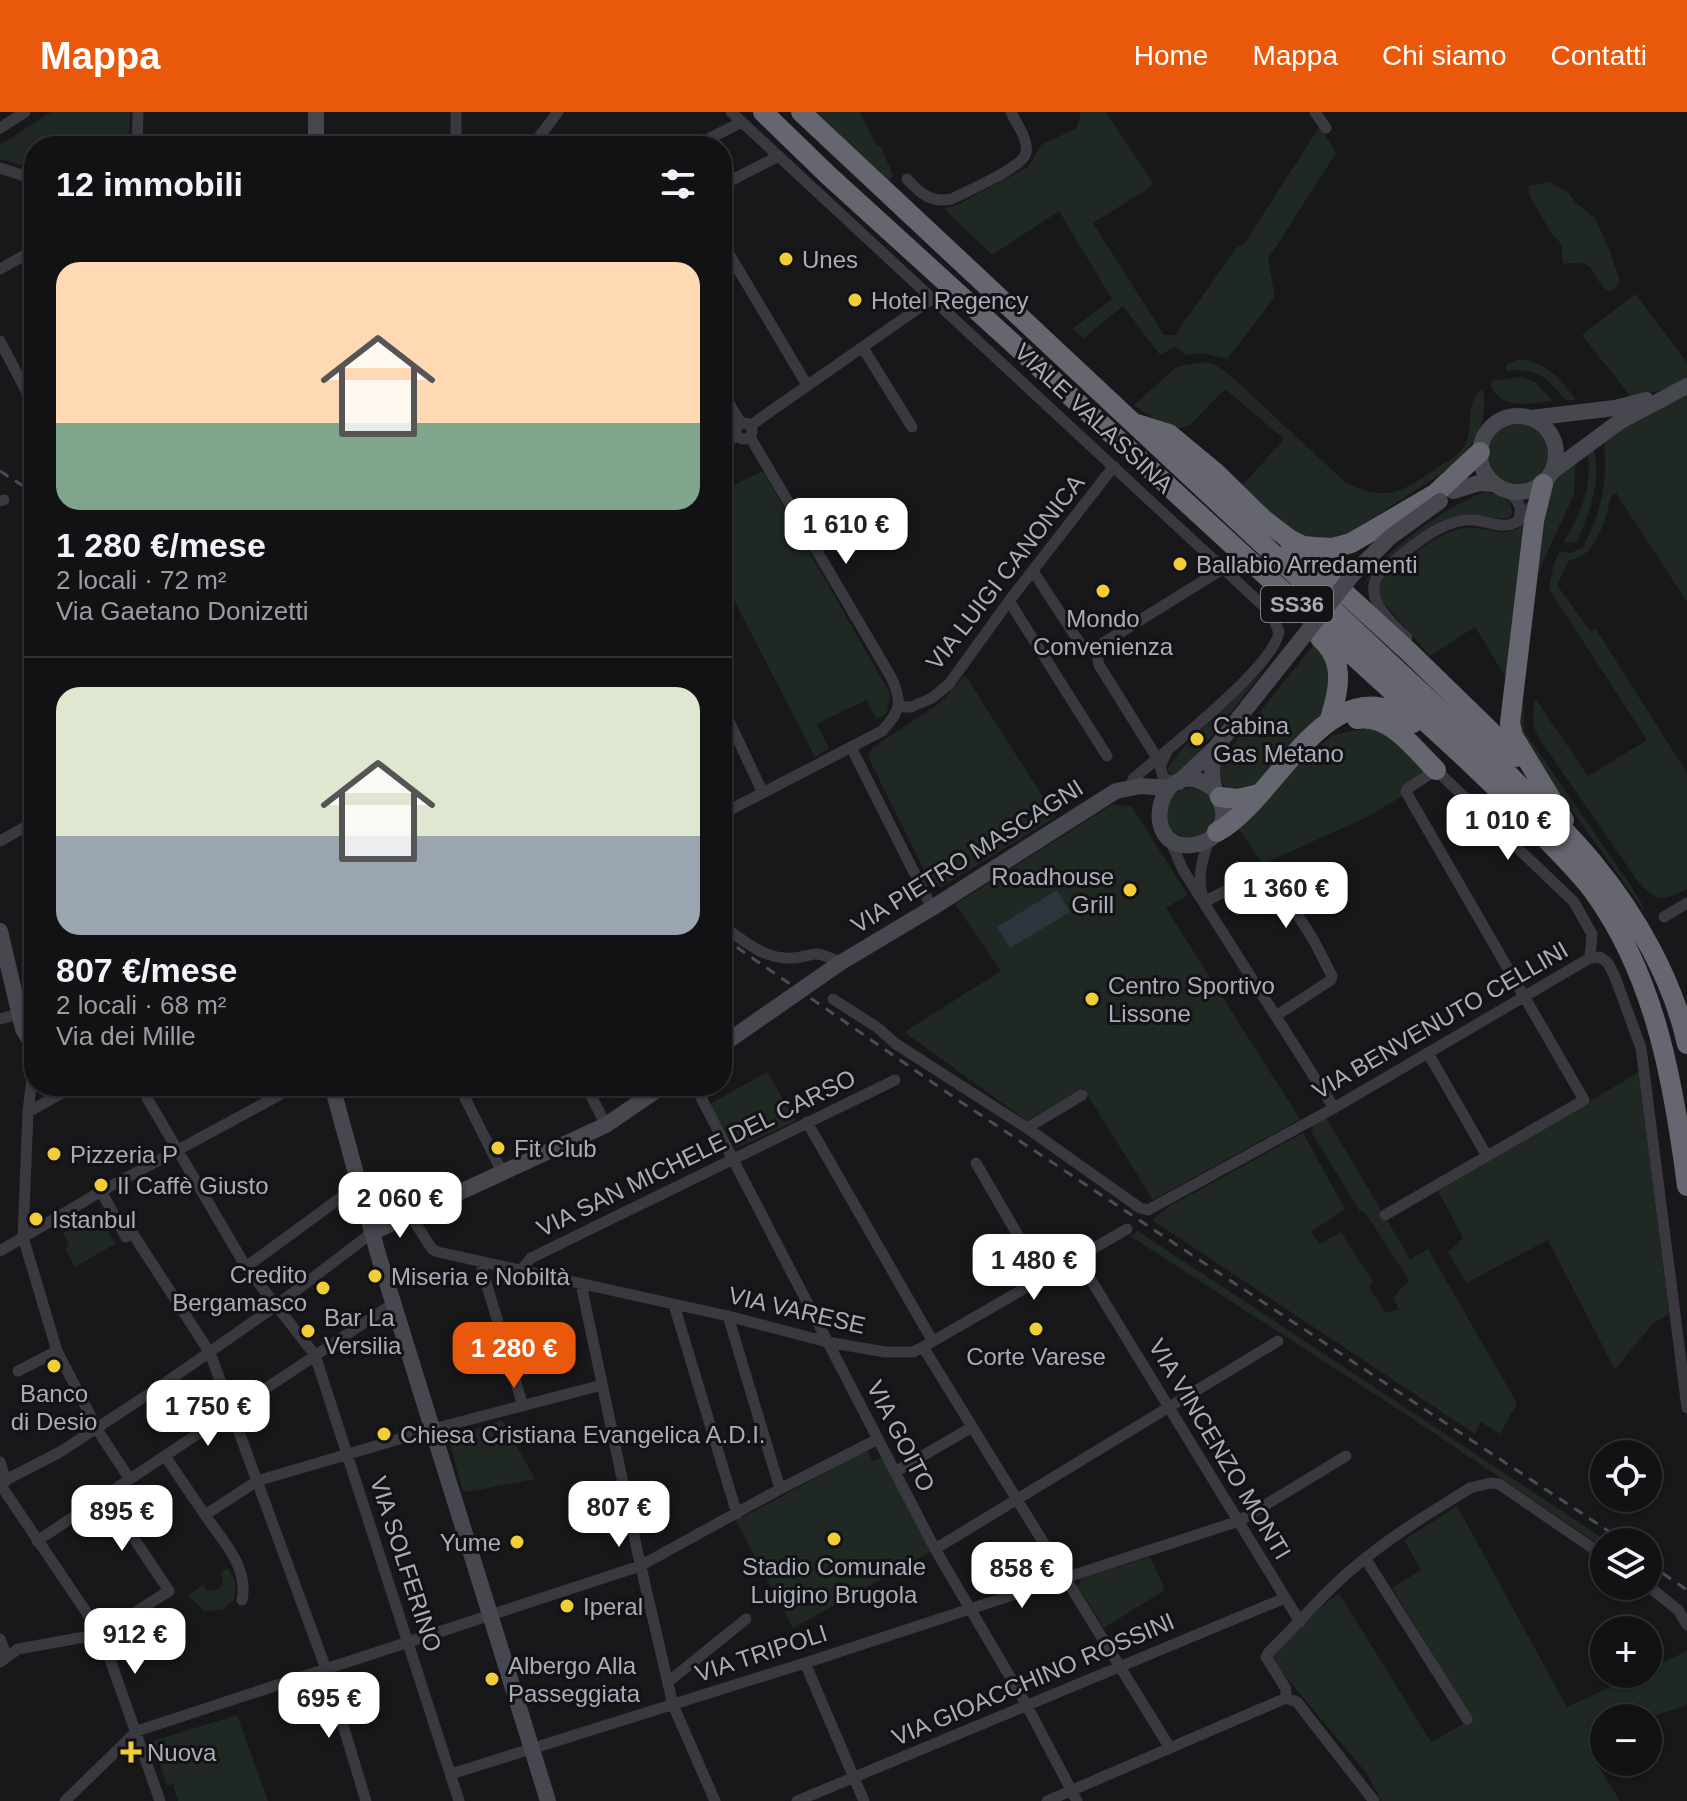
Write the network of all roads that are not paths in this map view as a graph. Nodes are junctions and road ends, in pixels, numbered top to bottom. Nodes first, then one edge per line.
1 (25, 112) edge
2 (138, 112) edge
3 (316, 112) edge
4 (456, 112) edge
5 (558, 112) edge
6 (731, 112) edge
7 (763, 112) edge
8 (801, 112) edge
9 (1011, 112) edge
10 (1315, 112) edge
11 (742, 122) junction
12 (0, 128) edge
13 (1326, 128) dead end
14 (137, 136) edge
15 (316, 136) edge
16 (456, 136) edge
17 (540, 136) edge
18 (714, 136) edge
19 (779, 156) junction
20 (0, 168) edge
21 (24, 176) edge
22 (907, 179) dead end
23 (732, 180) edge
24 (24, 256) edge
25 (732, 259) edge
26 (0, 269) edge
27 (933, 298) junction
28 (0, 341) edge
29 (863, 348) junction
30 (807, 385) junction
31 (24, 387) edge
32 (1683, 388) edge
33 (732, 409) edge
34 (1531, 418) junction
35 (1130, 421) junction
36 (912, 427) dead end
37 (745, 430) junction
38 (732, 439) edge
39 (1480, 452) junction
40 (1114, 466) junction
41 (1151, 469) junction
42 (1548, 477) junction
43 (1498, 486) junction
44 (1446, 496) junction
45 (1263, 519) junction
46 (1518, 522) junction
47 (1224, 568) junction
48 (1033, 571) junction
49 (1009, 601) junction
50 (1279, 632) joint
51 (1096, 649) junction
52 (1424, 656) dead end
53 (899, 707) junction
54 (1324, 725) junction
55 (732, 727) edge
56 (851, 747) junction
57 (1216, 747) junction
58 (1168, 750) junction
59 (1107, 756) dead end
60 (1157, 758) junction
61 (1436, 770) junction
62 (1486, 779) junction
63 (1542, 783) junction
64 (1174, 784) junction
65 (1131, 788) junction
66 (763, 793) junction
67 (1217, 794) junction
68 (1259, 794) junction
69 (732, 809) edge
70 (1159, 822) junction
71 (24, 828) edge
72 (1213, 836) junction
73 (1169, 837) junction
74 (0, 841) edge
75 (1586, 854) junction
76 (1204, 902) junction
77 (1687, 903) edge
78 (932, 908) junction
79 (1664, 917) dead end
80 (0, 931) edge
81 (732, 933) edge
82 (1590, 958) junction
83 (840, 963) junction
84 (1524, 997) junction
85 (833, 999) dead end
86 (19, 1014) junction
87 (1277, 1015) junction
88 (0, 1019) edge
89 (24, 1027) edge
90 (732, 1038) edge
91 (1687, 1044) edge
92 (1428, 1053) junction
93 (895, 1080) dead end
94 (1082, 1095) dead end
95 (30, 1096) edge
96 (57, 1096) edge
97 (146, 1096) edge
98 (278, 1096) edge
99 (335, 1096) edge
100 (464, 1096) edge
101 (591, 1096) edge
102 (648, 1096) edge
103 (700, 1096) edge
104 (1334, 1108) junction
105 (28, 1112) junction
106 (807, 1122) junction
107 (606, 1125) junction
108 (1027, 1128) junction
109 (177, 1152) junction
110 (1487, 1156) junction
111 (732, 1161) junction
112 (976, 1163) dead end
113 (502, 1172) junction
114 (358, 1185) junction
115 (1687, 1186) edge
116 (101, 1191) junction
117 (409, 1213) junction
118 (1385, 1215) dead end
119 (1127, 1229) dead end
120 (373, 1232) junction
121 (23, 1237) junction
122 (0, 1251) edge
123 (1077, 1257) junction
124 (484, 1264) junction
125 (246, 1267) junction
126 (520, 1271) junction
127 (1042, 1277) junction
128 (581, 1284) junction
129 (394, 1303) junction
130 (277, 1305) junction
131 (674, 1305) junction
132 (728, 1316) junction
133 (1278, 1341) dead end
134 (827, 1342) junction
135 (927, 1344) junction
136 (57, 1351) junction
137 (210, 1353) junction
138 (315, 1355) junction
139 (18, 1371) dead end
140 (602, 1385) junction
141 (523, 1406) junction
142 (1169, 1406) junction
143 (1687, 1408) edge
144 (231, 1411) junction
145 (972, 1427) junction
146 (96, 1428) junction
147 (433, 1429) junction
148 (878, 1439) junction
149 (347, 1454) junction
150 (165, 1456) junction
151 (1346, 1456) dead end
152 (0, 1462) edge
153 (895, 1472) junction
154 (129, 1478) junction
155 (257, 1481) junction
156 (2, 1483) edge
157 (780, 1489) junction
158 (105, 1495) junction
159 (1016, 1499) junction
160 (737, 1514) junction
161 (205, 1515) junction
162 (1239, 1521) junction
163 (37, 1541) junction
164 (1590, 1546) edge
165 (935, 1549) junction
166 (1365, 1558) junction
167 (640, 1566) junction
168 (1065, 1577) junction
169 (483, 1595) junction
170 (1662, 1597) edge
171 (1285, 1598) junction
172 (242, 1600) dead end
173 (519, 1607) junction
174 (970, 1609) junction
175 (490, 1617) junction
176 (746, 1619) dead end
177 (1300, 1622) junction
178 (1687, 1625) edge
179 (101, 1634) junction
180 (0, 1639) edge
181 (408, 1642) junction
182 (4, 1659) edge
183 (805, 1663) junction
184 (1120, 1667) junction
185 (326, 1669) junction
186 (668, 1682) junction
187 (1286, 1698) junction
188 (1026, 1704) junction
189 (673, 1705) junction
190 (1467, 1719) dead end
191 (137, 1731) junction
192 (532, 1748) junction
193 (1170, 1748) junction
194 (451, 1774) junction
195 (854, 1778) junction
196 (1074, 1796) edge
197 (65, 1801) edge
198 (160, 1801) edge
199 (366, 1801) edge
200 (459, 1801) edge
201 (548, 1801) edge
202 (715, 1801) edge
203 (797, 1801) edge
204 (864, 1801) edge
205 (1047, 1801) edge
206 (1374, 1801) edge

1 - 12 street
2 - 14 street
3 - 15 street
4 - 16 street
5 - 17 street
6 - 11 street, VIALE VALASSINA
7 - 41 highway, SS36
8 - 35 highway, SS36
9 - 22 street
10 - 13 street
11 - 18 street
11 - 19 street, VIALE VALASSINA
19 - 23 street
19 - 27 street, VIALE VALASSINA
20 - 21 street
24 - 26 street
25 - 30 street
27 - 29 street
27 - 40 street, VIALE VALASSINA
28 - 31 street
29 - 30 street
29 - 36 street
30 - 37 street
32 - 34 street
32 - 42 street
33 - 37 street
34 - 39 street
34 - 42 street
35 - 45 highway
35 - 75 highway, SS36
37 - 38 street
37 - 53 street
39 - 43 street
39 - 44 street
39 - 45 highway
40 - 47 street, VIALE VALASSINA
40 - 48 street, VIA LUIGI CANONICA
41 - 54 highway
41 - 62 highway, SS36
42 - 43 street
42 - 46 street
42 - 63 highway
43 - 44 street
43 - 46 street
44 - 57 street, bridge
45 - 63 highway
46 - 52 street
47 - 50 street, VIALE VALASSINA
47 - 51 street
48 - 49 street, VIA LUIGI CANONICA
48 - 51 street
49 - 53 street, VIA LUIGI CANONICA
49 - 59 street
50 - 58 street, VIA PIETRO MASCAGNI
51 - 60 street
53 - 56 street, VIA LUIGI CANONICA
54 - 61 highway
54 - 62 highway
54 - 68 highway
55 - 66 street
56 - 66 street, VIA LUIGI CANONICA
56 - 78 street
57 - 64 street
57 - 67 street
58 - 60 street, VIA PIETRO MASCAGNI
58 - 64 street
60 - 65 street, VIA PIETRO MASCAGNI
61 - 82 street
61 - 84 street
62 - 115 highway, SS36
63 - 75 highway
64 - 65 street, VIA PIETRO MASCAGNI
64 - 67 street, VIA PIETRO MASCAGNI
64 - 70 street
65 - 70 street
65 - 78 street, VIA PIETRO MASCAGNI
66 - 69 street, VIA LUIGI CANONICA
67 - 68 highway
67 - 72 street
68 - 72 highway
70 - 73 street
71 - 74 street
72 - 73 street
72 - 76 street
73 - 76 street
75 - 91 highway, SS36
76 - 87 street
76 - 87 street
77 - 79 street
78 - 83 street, VIA PIETRO MASCAGNI
80 - 86 street
81 - 83 street, VIA PIETRO MASCAGNI
82 - 84 street, VIA BENVENUTO CELLINI
82 - 143 street, VIA BENVENUTO CELLINI
83 - 90 street
84 - 92 street, VIA BENVENUTO CELLINI
84 - 110 street
85 - 108 street
86 - 88 street
86 - 89 street
87 - 104 street
92 - 104 street, VIA BENVENUTO CELLINI
92 - 110 street
93 - 106 street, VIA SAN MICHELE DEL CARSO
94 - 108 street
95 - 105 street
96 - 105 street
97 - 109 street, VIA SOLFERINO
98 - 109 street
99 - 114 street
100 - 113 street
101 - 107 street
102 - 107 street
103 - 111 street, VIA GOITO
104 - 108 street, VIA BENVENUTO CELLINI
105 - 121 street
106 - 111 street, VIA SAN MICHELE DEL CARSO
106 - 135 street
107 - 113 street
109 - 116 street
109 - 125 street, VIA SOLFERINO
110 - 118 street
111 - 126 street, VIA SAN MICHELE DEL CARSO
111 - 134 street, VIA GOITO
112 - 127 street
113 - 117 street
114 - 120 street
114 - 125 street
116 - 121 street
116 - 137 street
117 - 120 street
117 - 124 street, VIA VARESE
119 - 123 street, VIA VARESE
120 - 129 street
120 - 130 street
121 - 122 street
121 - 136 street
123 - 127 street, VIA VARESE
123 - 142 street, VIA VINCENZO MONTI
124 - 126 street, VIA VARESE
124 - 141 street
125 - 130 street, VIA SOLFERINO
126 - 128 street, VIA VARESE
127 - 135 street, VIA VARESE
128 - 131 street, VIA VARESE
128 - 140 street
129 - 138 street
129 - 147 street
130 - 137 street
130 - 138 street, VIA SOLFERINO
131 - 132 street, VIA VARESE
131 - 160 street
132 - 134 street, VIA VARESE
132 - 157 street
133 - 142 street
134 - 135 street, VIA VARESE
134 - 148 street, VIA GOITO
135 - 145 street
136 - 139 street
136 - 146 street
137 - 144 street
137 - 146 street
138 - 144 street
138 - 149 street, VIA SOLFERINO
140 - 141 street
140 - 167 street
141 - 147 street
142 - 159 street
142 - 162 street, VIA VINCENZO MONTI
144 - 150 street
144 - 155 street
145 - 153 street
145 - 159 street
146 - 154 street
146 - 156 street
147 - 149 street
147 - 169 street
148 - 153 street, VIA GOITO
148 - 157 street
149 - 155 street
149 - 181 street, VIA SOLFERINO
150 - 154 street
150 - 161 street
151 - 162 street, VIA TRIPOLI
152 - 156 street
153 - 165 street, VIA GOITO
154 - 158 street
155 - 161 street
155 - 185 street
156 - 163 street
157 - 160 street
158 - 163 street
158 - 179 street
159 - 165 street
159 - 168 street
160 - 167 street
161 - 172 street
162 - 168 street, VIA TRIPOLI
162 - 171 street, VIA VINCENZO MONTI
163 - 179 street
164 - 166 street
165 - 174 street, VIA GOITO
166 - 177 street
166 - 190 street
167 - 173 street
167 - 186 street
168 - 174 street, VIA TRIPOLI
168 - 184 street
169 - 173 street
169 - 175 street
170 - 178 street
171 - 177 street, VIA VINCENZO MONTI
171 - 184 street, VIA GIOACCHINO ROSSINI
173 - 175 street
174 - 183 street, VIA TRIPOLI
174 - 188 street, VIA GOITO
175 - 181 street
175 - 192 street
176 - 186 street
177 - 187 street
179 - 182 street
179 - 191 street
180 - 182 street
181 - 185 street
181 - 194 street, VIA SOLFERINO
183 - 189 street, VIA TRIPOLI
183 - 195 street
184 - 188 street, VIA GIOACCHINO ROSSINI
184 - 193 street
185 - 191 street
185 - 199 street
186 - 189 street
187 - 193 street
187 - 206 street
188 - 195 street, VIA GIOACCHINO ROSSINI
188 - 196 street, VIA GOITO
189 - 192 street, VIA TRIPOLI
189 - 202 street
191 - 197 street
191 - 198 street
192 - 194 street, VIA TRIPOLI
192 - 201 street
193 - 196 street
194 - 200 street, VIA SOLFERINO
195 - 203 street, VIA GIOACCHINO ROSSINI
195 - 204 street
196 - 205 street

